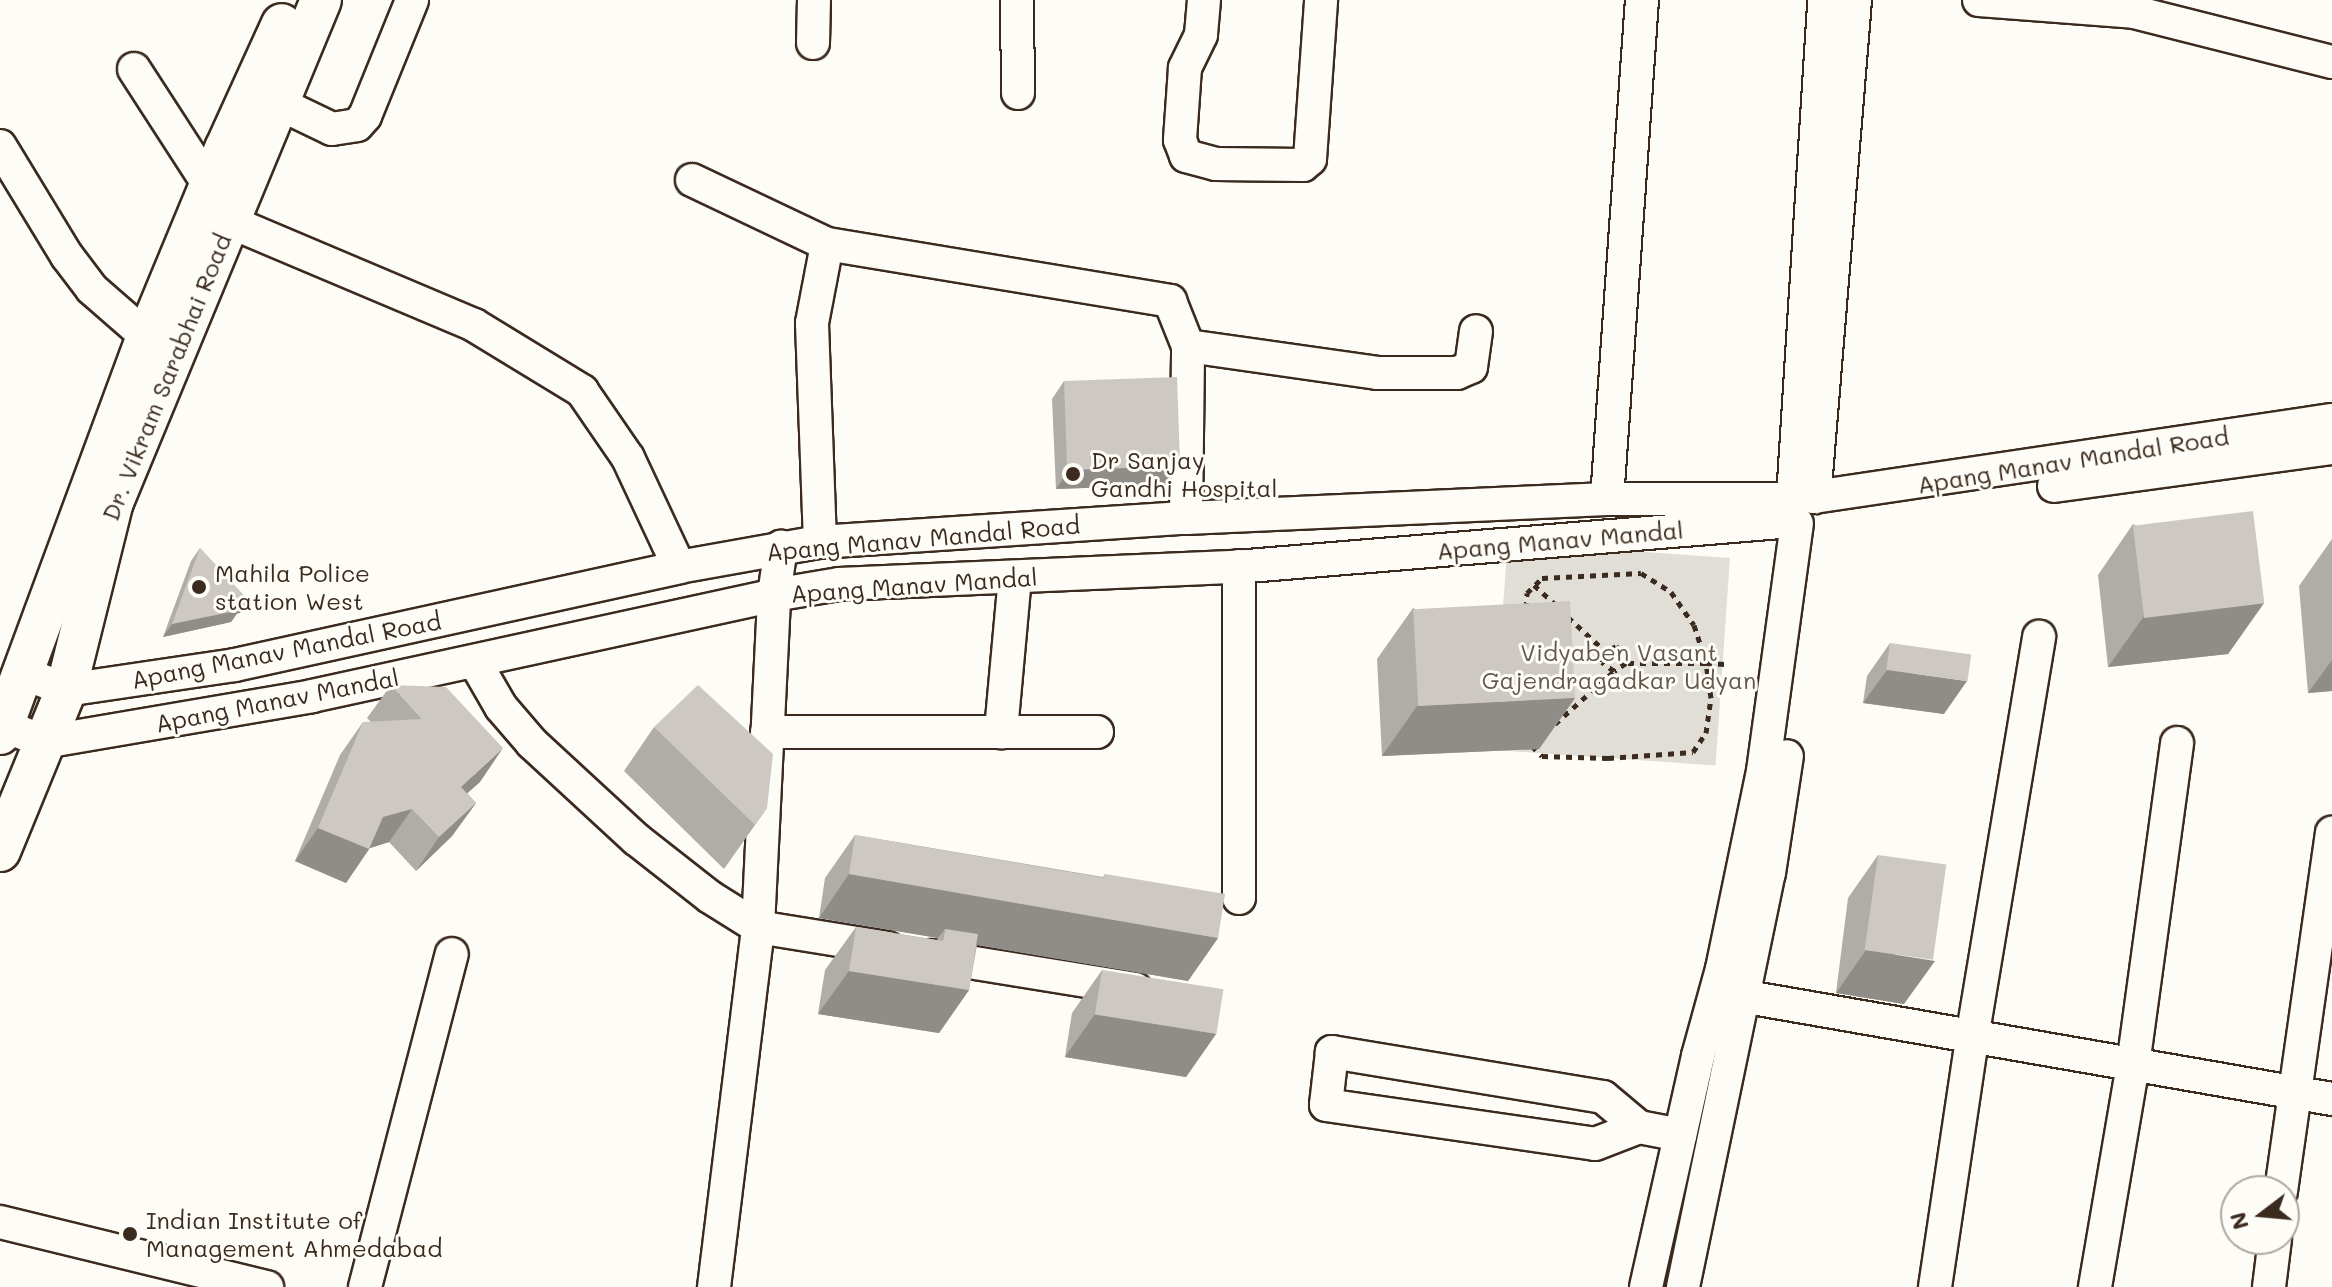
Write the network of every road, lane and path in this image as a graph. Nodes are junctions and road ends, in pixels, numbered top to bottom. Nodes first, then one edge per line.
1 (293, 0) edge
2 (321, 0) edge
3 (412, 0) edge
4 (814, 0) edge
5 (1017, 0) edge
6 (1204, 0) edge
7 (1321, 0) edge
8 (1642, 0) edge
9 (1824, 0) edge
10 (1855, 0) edge
11 (1979, 0) edge
12 (813, 43) dead end
13 (2332, 62) edge
14 (134, 69) dead end
15 (1018, 93) dead end
16 (278, 103) junction
17 (0, 146) edge
18 (692, 180) dead end
19 (209, 185) junction
20 (228, 221) junction
21 (827, 244) junction
22 (1476, 331) dead end
23 (147, 337) junction
24 (1188, 346) junction
25 (2332, 420) edge
26 (2332, 448) edge
27 (1607, 499) junction
28 (1805, 513) junction
29 (1246, 516) junction
30 (1186, 518) junction
31 (820, 542) junction
32 (781, 547) junction
33 (1244, 566) junction
34 (679, 567) junction
35 (1015, 577) junction
36 (1534, 585) junction
37 (774, 595) junction
38 (1526, 618) edge
39 (2039, 637) dead end
40 (1605, 651) junction
41 (475, 662) junction
42 (1626, 663) junction
43 (1706, 663) junction
44 (1725, 664) dead end
45 (1614, 671) junction
46 (21, 672) junction
47 (66, 690) junction
48 (2, 729) edge
49 (1531, 730) edge
50 (767, 732) junction
51 (1001, 732) junction
52 (1097, 732) dead end
53 (44, 742) junction
54 (2177, 743) dead end
55 (1532, 745) junction
56 (2332, 833) edge
57 (0, 851) edge
58 (1239, 898) dead end
59 (758, 927) junction
60 (452, 954) dead end
61 (1158, 993) edge
62 (1730, 995) junction
63 (1972, 1038) junction
64 (2133, 1065) junction
65 (2294, 1093) junction
66 (2332, 1099) edge
67 (1639, 1127) junction
68 (1680, 1135) junction
69 (2283, 1175) edge
70 (0, 1222) edge
71 (2273, 1255) edge
72 (189, 1278) edge
73 (267, 1287) edge
74 (365, 1287) edge
75 (714, 1287) edge
76 (1646, 1287) edge
77 (1683, 1287) edge
78 (1935, 1287) edge
79 (2095, 1287) edge
80 (2269, 1287) edge

1 - 19 main road, Dr. Vikram Sarabhai Road
2 - 16 main road, Dr. Vikram Sarabhai Road
3 - 16 street
4 - 12 street
5 - 15 street
6 - 7 street
8 - 27 street
9 - 28 street
10 - 28 street
11 - 13 street
14 - 19 street
16 - 20 main road, Dr. Vikram Sarabhai Road
17 - 23 street
18 - 21 street
19 - 23 main road, Dr. Vikram Sarabhai Road
20 - 34 street
20 - 47 main road, Dr. Vikram Sarabhai Road
21 - 24 street
21 - 31 street
22 - 24 street
23 - 46 main road, Dr. Vikram Sarabhai Road
24 - 30 street
25 - 28 street, Apang Manav Mandal Road
26 - 28 street, Apang Manav Mandal
27 - 28 street, Apang Manav Mandal Road
27 - 29 street, Apang Manav Mandal Road
28 - 33 street, Apang Manav Mandal
28 - 62 street
29 - 30 street, Apang Manav Mandal Road
29 - 33 street
30 - 31 street, Apang Manav Mandal Road
31 - 32 street, Apang Manav Mandal Road
32 - 34 street, Apang Manav Mandal Road
32 - 37 street
33 - 35 street, Apang Manav Mandal
33 - 58 street
34 - 47 street, Apang Manav Mandal Road
35 - 37 street, Apang Manav Mandal
35 - 51 street
36 - 38 path
36 - 40 path
36 - 43 path
37 - 41 street, Apang Manav Mandal
37 - 50 street
39 - 63 street
40 - 42 path
40 - 45 path
41 - 53 street, Apang Manav Mandal
41 - 59 street
42 - 43 path
42 - 45 path
43 - 44 path
43 - 55 path
45 - 55 path
46 - 47 street
46 - 48 main road, Dr. Vikram Sarabhai Road
47 - 53 main road, Dr. Vikram Sarabhai Road
48 - 53 street
49 - 55 path
50 - 51 street
50 - 59 street
51 - 52 street
53 - 57 main road, Dr. Vikram Sarabhai Road
54 - 64 street
56 - 65 street
59 - 61 street
59 - 75 street
60 - 74 street
62 - 63 street
62 - 68 street
62 - 77 street
63 - 64 street
63 - 78 street
64 - 65 street
64 - 79 street
65 - 66 street
65 - 69 street
67 - 67 street
67 - 68 street
68 - 76 street
70 - 72 street
71 - 80 street
72 - 73 street

